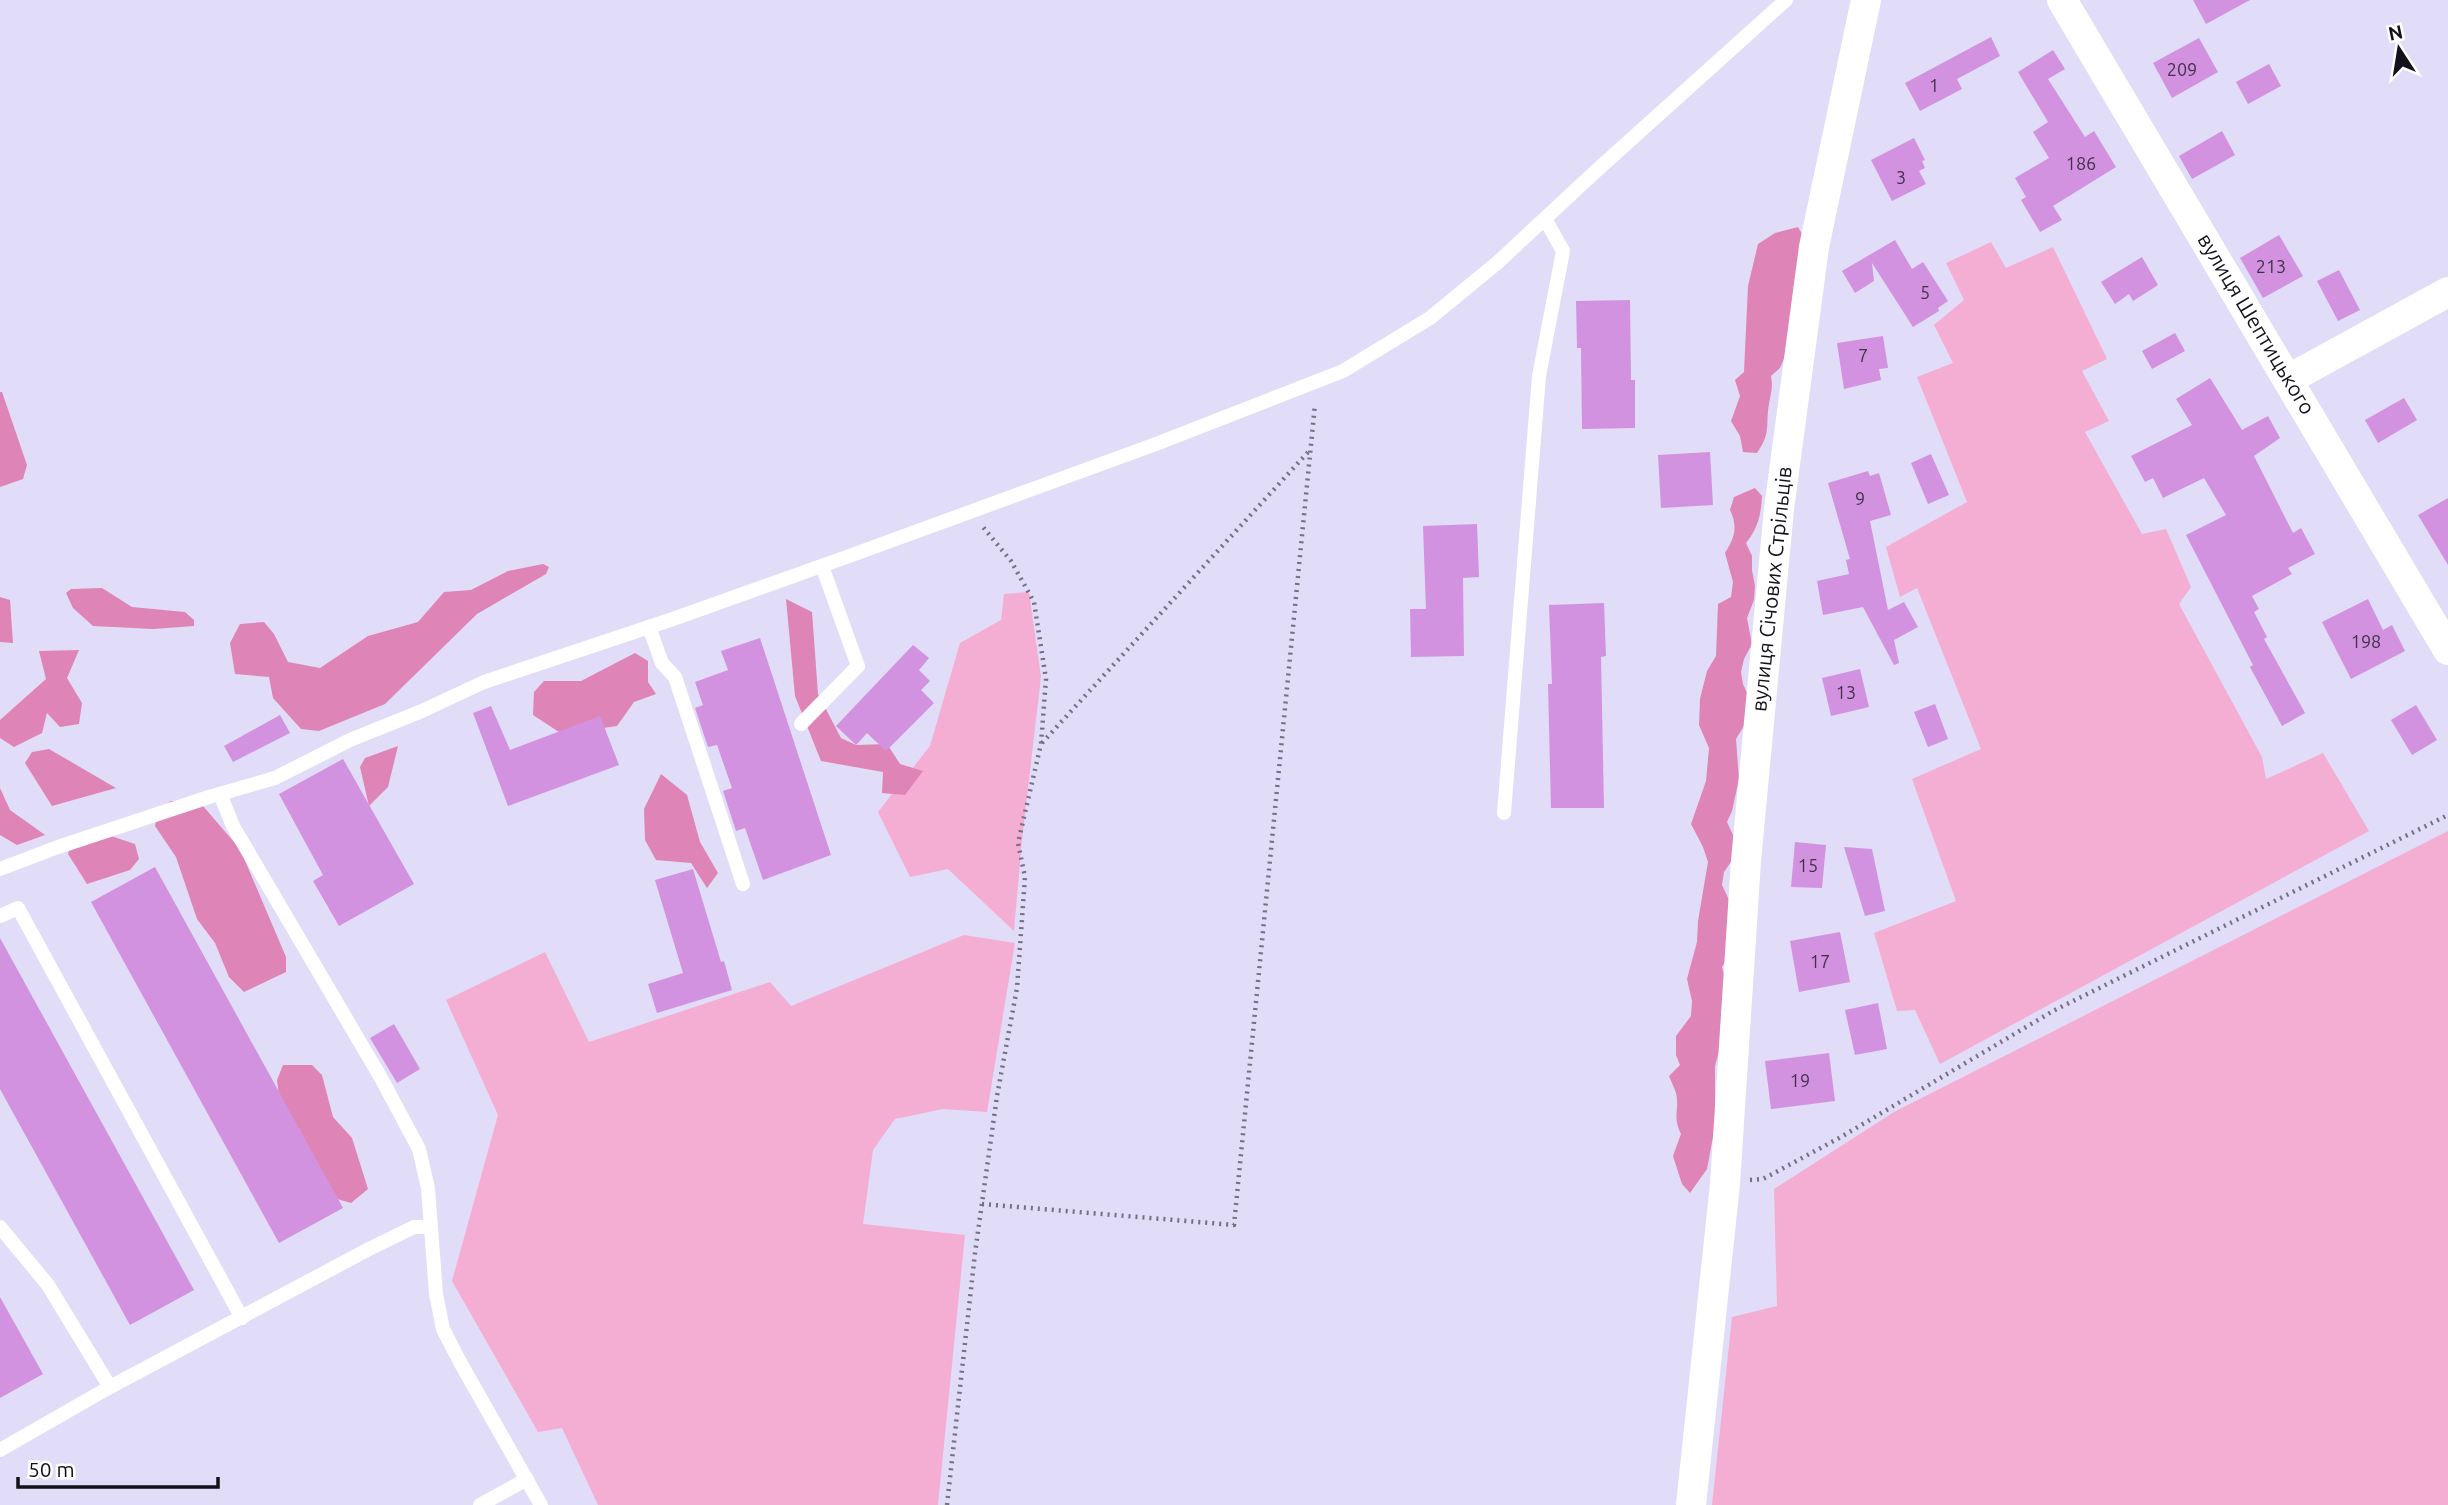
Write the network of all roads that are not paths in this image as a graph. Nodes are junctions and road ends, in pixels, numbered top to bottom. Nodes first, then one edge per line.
1 (1786, 0) edge
2 (1866, 0) edge
3 (2062, 0) edge
4 (1545, 219) junction
5 (2448, 292) edge
6 (2289, 380) junction
7 (822, 566) junction
8 (649, 627) junction
9 (2448, 650) edge
10 (801, 724) dead end
11 (220, 794) junction
12 (1504, 813) dead end
13 (0, 869) edge
14 (743, 884) dead end
15 (0, 916) edge
16 (0, 1227) edge
17 (429, 1227) junction
18 (242, 1318) junction
19 (110, 1387) junction
20 (0, 1450) edge
21 (527, 1479) junction
22 (480, 1505) edge
23 (541, 1505) edge
24 (1690, 1505) edge

1 - 4 lane
2 - 24 street, вулиця Січових Стрільців
3 - 6 street, вулиця Шептицького
4 - 7 lane
4 - 12 lane
5 - 6 street
6 - 9 street, вулиця Шептицького
7 - 8 lane
7 - 10 lane
8 - 11 lane
8 - 14 lane
11 - 13 lane
11 - 17 lane
15 - 18 lane
16 - 19 lane
17 - 18 lane
17 - 21 lane
18 - 19 lane
19 - 20 lane
21 - 22 lane
21 - 23 lane

